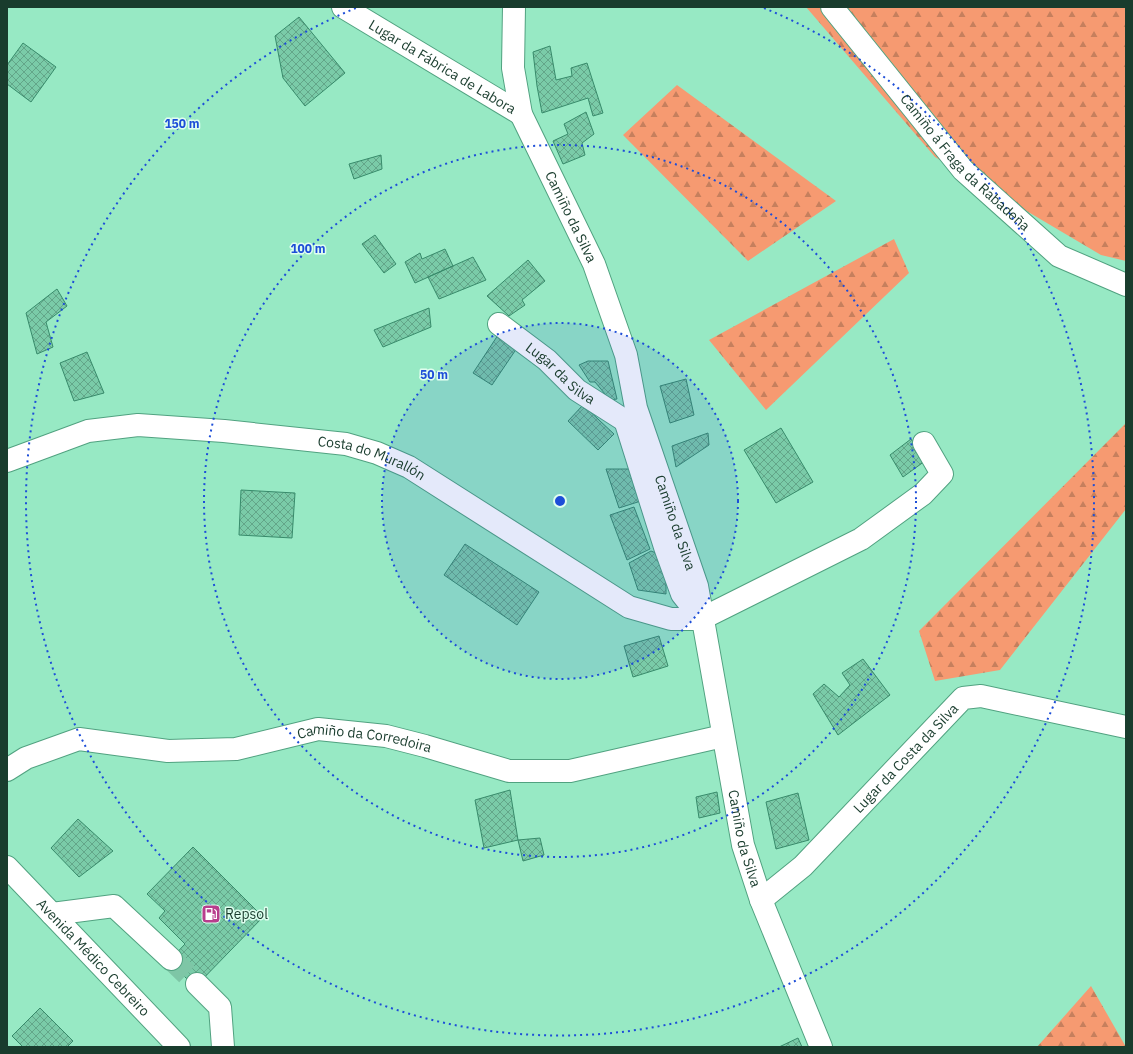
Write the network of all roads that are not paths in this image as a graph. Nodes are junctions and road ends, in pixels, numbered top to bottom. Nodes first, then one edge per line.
1 (343, 7) edge
2 (514, 7) edge
3 (832, 7) edge
4 (521, 114) junction
5 (1126, 285) edge
6 (499, 324) dead end
7 (626, 355) junction
8 (624, 420) junction
9 (924, 443) dead end
10 (7, 461) edge
11 (701, 619) junction
12 (1126, 727) edge
13 (723, 736) junction
14 (7, 770) edge
15 (7, 868) edge
16 (761, 900) junction
17 (52, 914) junction
18 (171, 959) tunnel mouth
19 (197, 984) tunnel mouth
20 (179, 1047) edge
21 (223, 1047) edge
22 (821, 1047) edge

1 - 4 street, Lugar da Fábrica de Labora
2 - 4 street, Camiño da Silva
3 - 5 street, Camiño á Fraga da Rabadeña
4 - 7 street, Camiño da Silva
6 - 8 street, Lugar da Silva
7 - 8 street
7 - 11 street, Camiño da Silva
8 - 11 street
9 - 11 street
10 - 11 street, Costa do Murallón
11 - 13 street, Camiño da Silva
12 - 16 street, Lugar da Costa da Silva
13 - 14 street, Camiño da Corredoira
13 - 16 street, Camiño da Silva
15 - 17 street, Avenida Médico Cebreiro
16 - 22 street, Camiño da Silva
17 - 18 street
17 - 20 street, Avenida Médico Cebreiro
19 - 21 street

